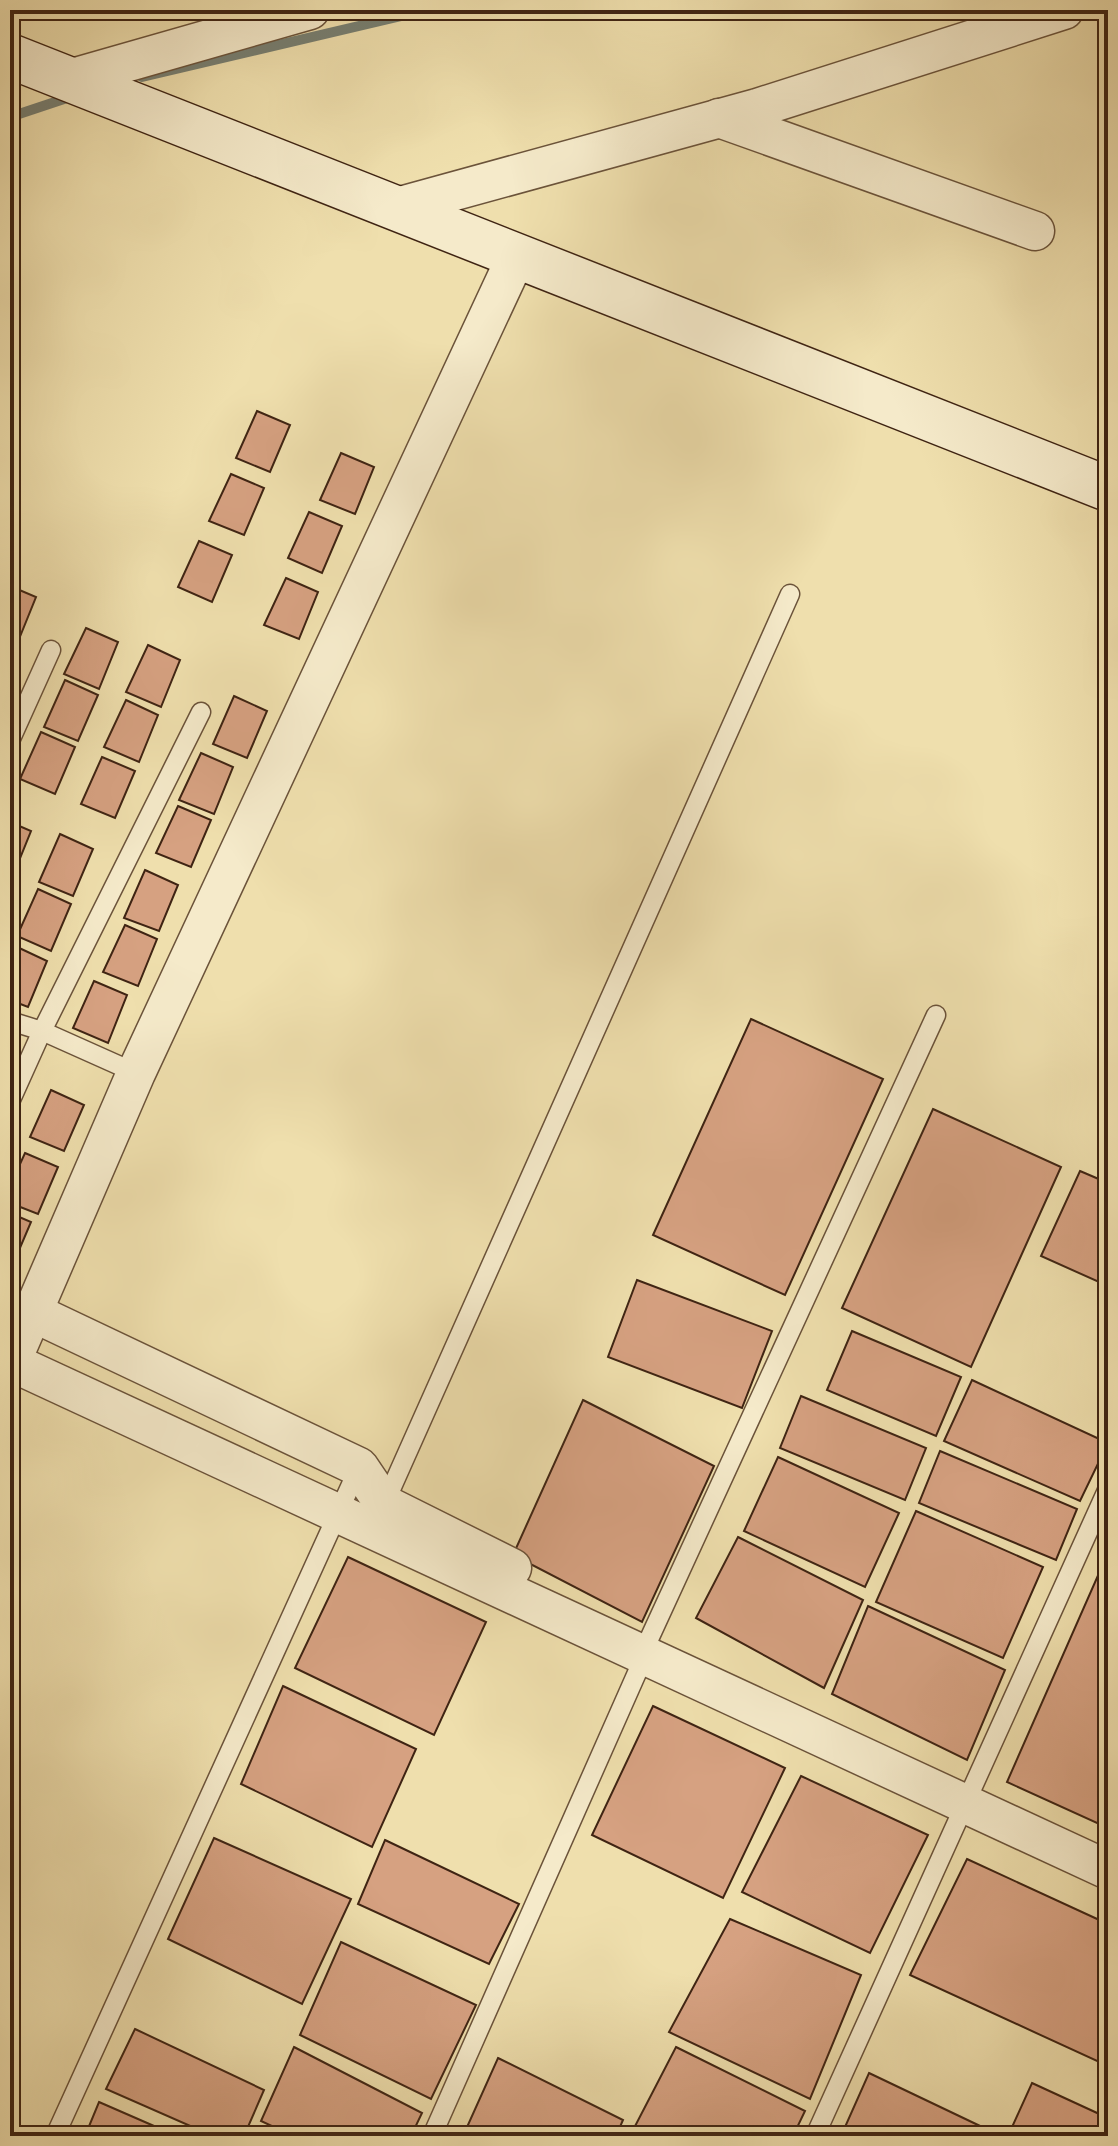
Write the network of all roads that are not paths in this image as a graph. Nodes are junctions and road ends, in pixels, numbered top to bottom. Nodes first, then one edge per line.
1 (310, 10) edge
2 (1064, 10) edge
3 (10, 56) edge
4 (88, 86) junction
5 (719, 118) junction
6 (393, 208) junction
7 (1035, 231) dead end
8 (517, 255) junction
9 (1108, 489) edge
10 (790, 594) dead end
11 (51, 650) dead end
12 (201, 712) dead end
13 (10, 741) edge
14 (936, 1015) dead end
15 (10, 1021) edge
16 (42, 1031) junction
17 (136, 1073) junction
18 (10, 1102) edge
19 (32, 1312) junction
20 (11, 1364) edge
21 (1108, 1488) edge
22 (365, 1516) junction
23 (647, 1647) junction
24 (971, 1794) junction
25 (1108, 1845) edge
26 (1108, 1870) edge
27 (55, 2136) edge
28 (432, 2136) edge
29 (815, 2136) edge

1 - 4 street
2 - 5 street
3 - 4 street
4 - 6 street
5 - 6 street
5 - 7 street
6 - 8 street
8 - 9 street
8 - 17 street
10 - 22 lane
11 - 13 lane
12 - 16 lane
14 - 23 lane
15 - 16 lane
16 - 17 lane
16 - 18 lane
17 - 19 street
19 - 20 street
19 - 22 street
20 - 22 street
21 - 24 lane
22 - 23 street
22 - 27 lane
23 - 24 street
23 - 28 lane
24 - 25 street
24 - 26 street
24 - 29 lane

